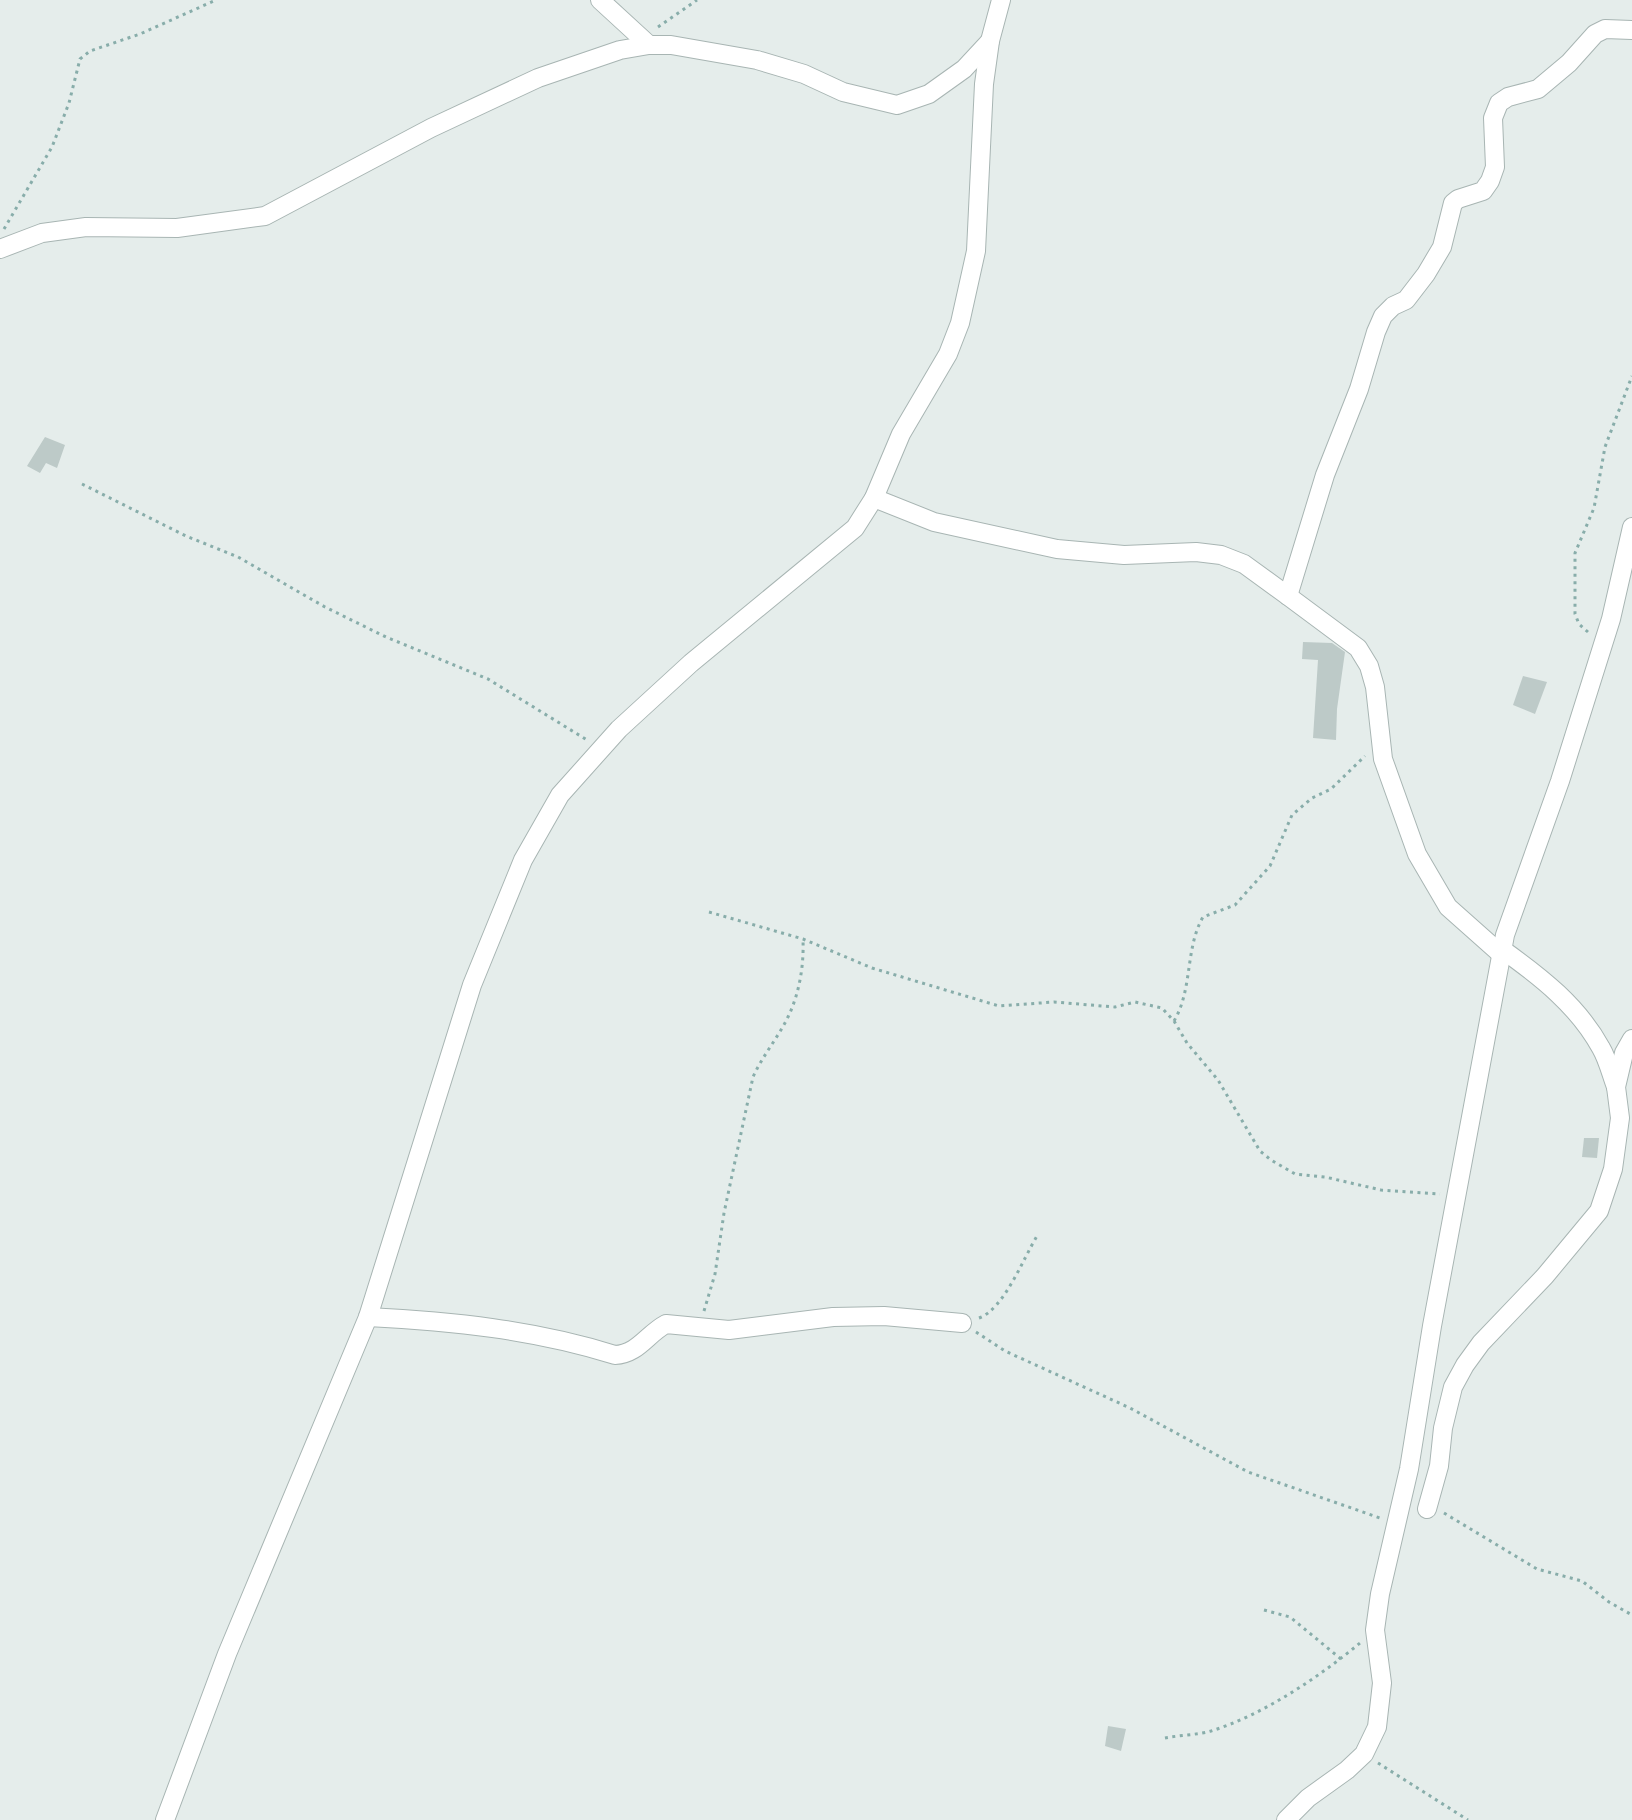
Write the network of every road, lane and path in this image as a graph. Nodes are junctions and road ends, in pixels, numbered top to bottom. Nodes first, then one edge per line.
1 (216, 0) edge
2 (600, 0) edge
3 (697, 0) edge
4 (1001, 0) edge
5 (1632, 30) edge
6 (645, 41) junction
7 (990, 41) junction
8 (0, 235) edge
9 (0, 249) edge
10 (1632, 376) edge
11 (82, 484) dead end
12 (874, 498) junction
13 (1632, 527) edge
14 (1288, 596) junction
15 (1603, 645) junction
16 (1380, 744) junction
17 (602, 749) junction
18 (709, 912) dead end
19 (803, 939) junction
20 (1502, 953) junction
21 (1174, 1021) junction
22 (1632, 1039) edge
23 (1616, 1087) junction
24 (1456, 1197) junction
25 (1038, 1236) dead end
26 (368, 1317) junction
27 (962, 1323) junction
28 (697, 1327) junction
29 (1427, 1509) joint
30 (1400, 1514) junction
31 (1264, 1610) dead end
32 (1632, 1615) edge
33 (1375, 1630) junction
34 (1341, 1659) junction
35 (1165, 1738) dead end
36 (1364, 1754) junction
37 (165, 1820) edge
38 (1286, 1820) edge
39 (1468, 1820) edge

1 - 8 path
2 - 6 street
3 - 6 path
4 - 7 street
5 - 14 street
6 - 7 street
6 - 9 street
7 - 12 street
10 - 15 path
11 - 17 path
12 - 14 street
12 - 17 street
13 - 15 street
14 - 16 street
15 - 20 street
16 - 20 street
16 - 21 path
17 - 26 street
18 - 19 path
19 - 21 path
19 - 28 path
20 - 23 street
20 - 24 street
21 - 24 path
22 - 23 street
23 - 29 street
24 - 30 street
25 - 27 path
26 - 28 street
26 - 37 street
27 - 28 street
27 - 30 path
29 - 32 path
30 - 33 street
31 - 34 path
33 - 34 path
33 - 36 street
34 - 35 path
36 - 38 street
36 - 39 path

